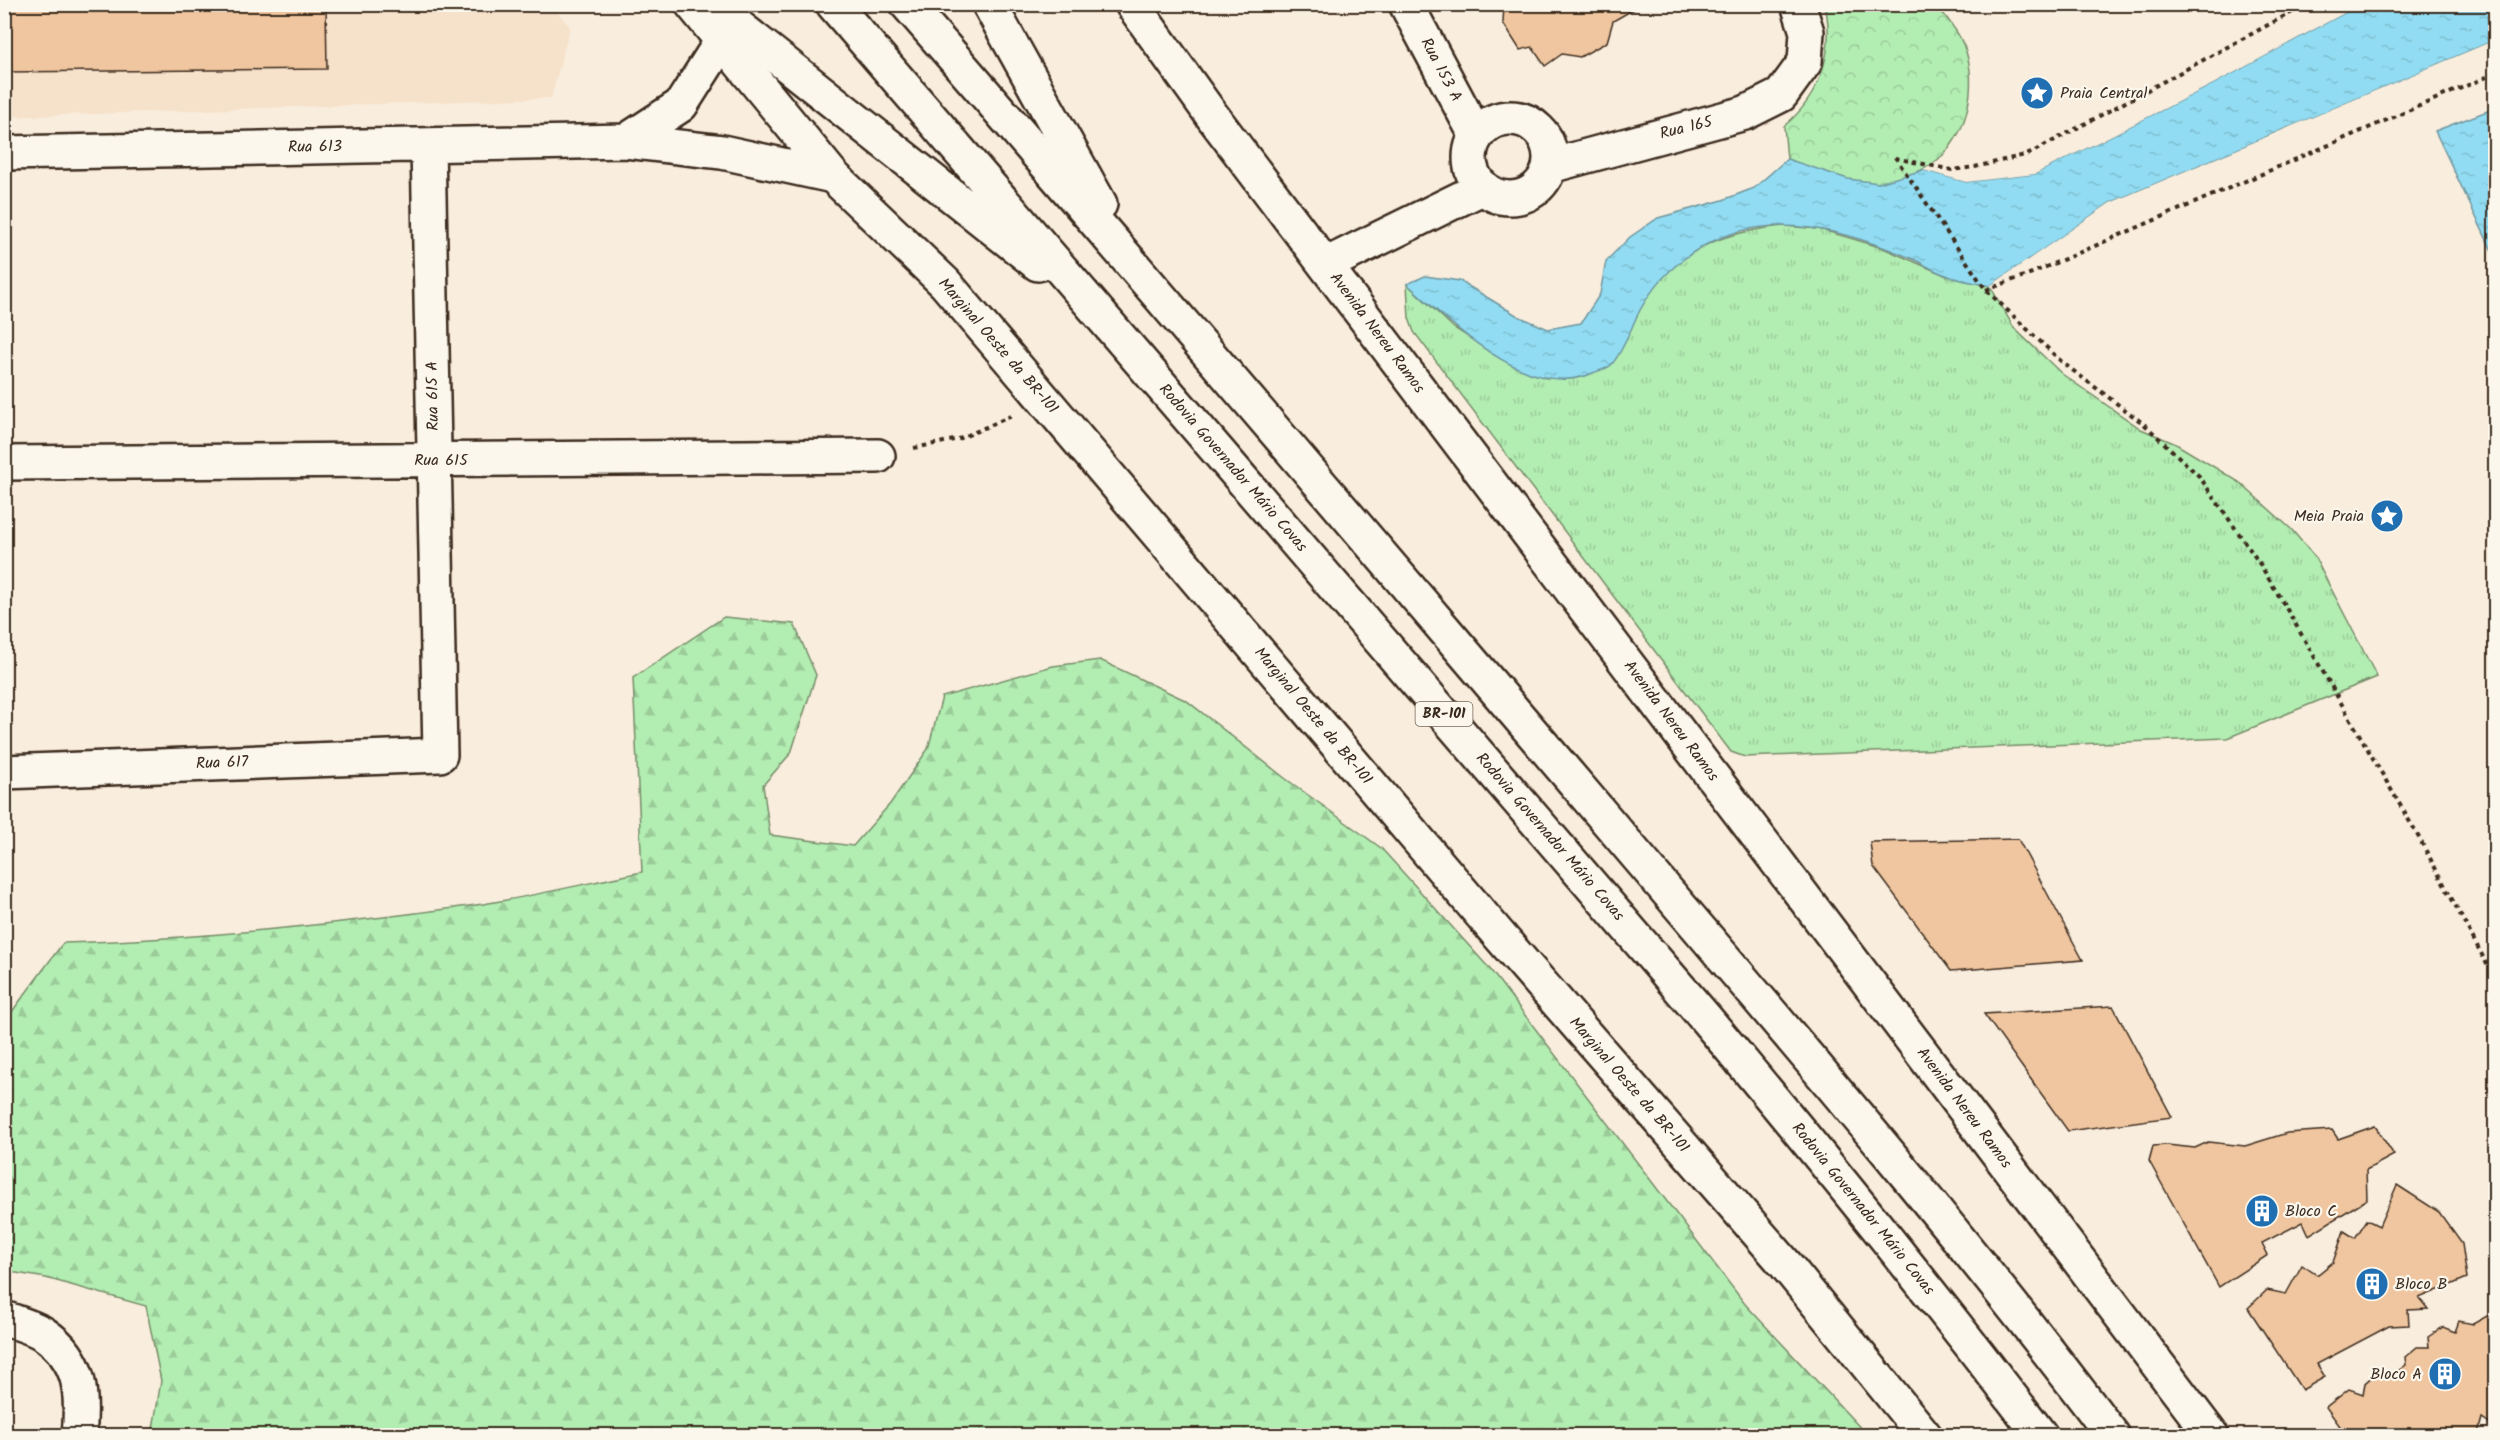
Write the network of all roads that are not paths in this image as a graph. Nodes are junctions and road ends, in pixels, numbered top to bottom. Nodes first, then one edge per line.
1 (692, 4) edge
2 (710, 4) edge
3 (833, 4) edge
4 (907, 4) edge
5 (989, 4) edge
6 (1132, 4) edge
7 (1406, 4) edge
8 (1798, 4) edge
9 (721, 42) junction
10 (1476, 135) junction
11 (626, 141) junction
12 (428, 145) junction
13 (4, 153) edge
14 (1550, 166) junction
15 (833, 176) junction
16 (1482, 188) junction
17 (1129, 259) junction
18 (1325, 265) junction
19 (1099, 312) junction
20 (878, 456) road end
21 (434, 460) junction
22 (4, 463) edge
23 (440, 755) joint
24 (4, 771) edge
25 (4, 1318) edge
26 (79, 1436) edge
27 (1925, 1436) edge
28 (2041, 1436) edge
29 (2113, 1436) edge
30 (2212, 1436) edge

1 - 9 main road, Marginal Oeste da BR-101
2 - 19 main road
3 - 19 main road, Rodovia Governador Mário Covas / BR-101
4 - 17 main road
5 - 17 main road
6 - 18 main road, Avenida Nereu Ramos
7 - 10 main road, Rua 153 A
8 - 14 main road, Rua 165
9 - 11 main road
9 - 15 main road, Marginal Oeste da BR-101
10 - 14 main road
10 - 16 main road
11 - 12 main road, Rua 613
11 - 15 main road, Rua 613
12 - 13 main road, Rua 613
12 - 21 main road, Rua 615 A
14 - 16 main road
15 - 27 main road, Marginal Oeste da BR-101
16 - 18 main road
17 - 29 main road
18 - 30 main road, Avenida Nereu Ramos
19 - 28 main road, Rodovia Governador Mário Covas / BR-101
20 - 21 main road, Rua 615
21 - 22 main road, Rua 615
21 - 23 main road, Rua 615 A
23 - 24 main road, Rua 617
25 - 26 main road

